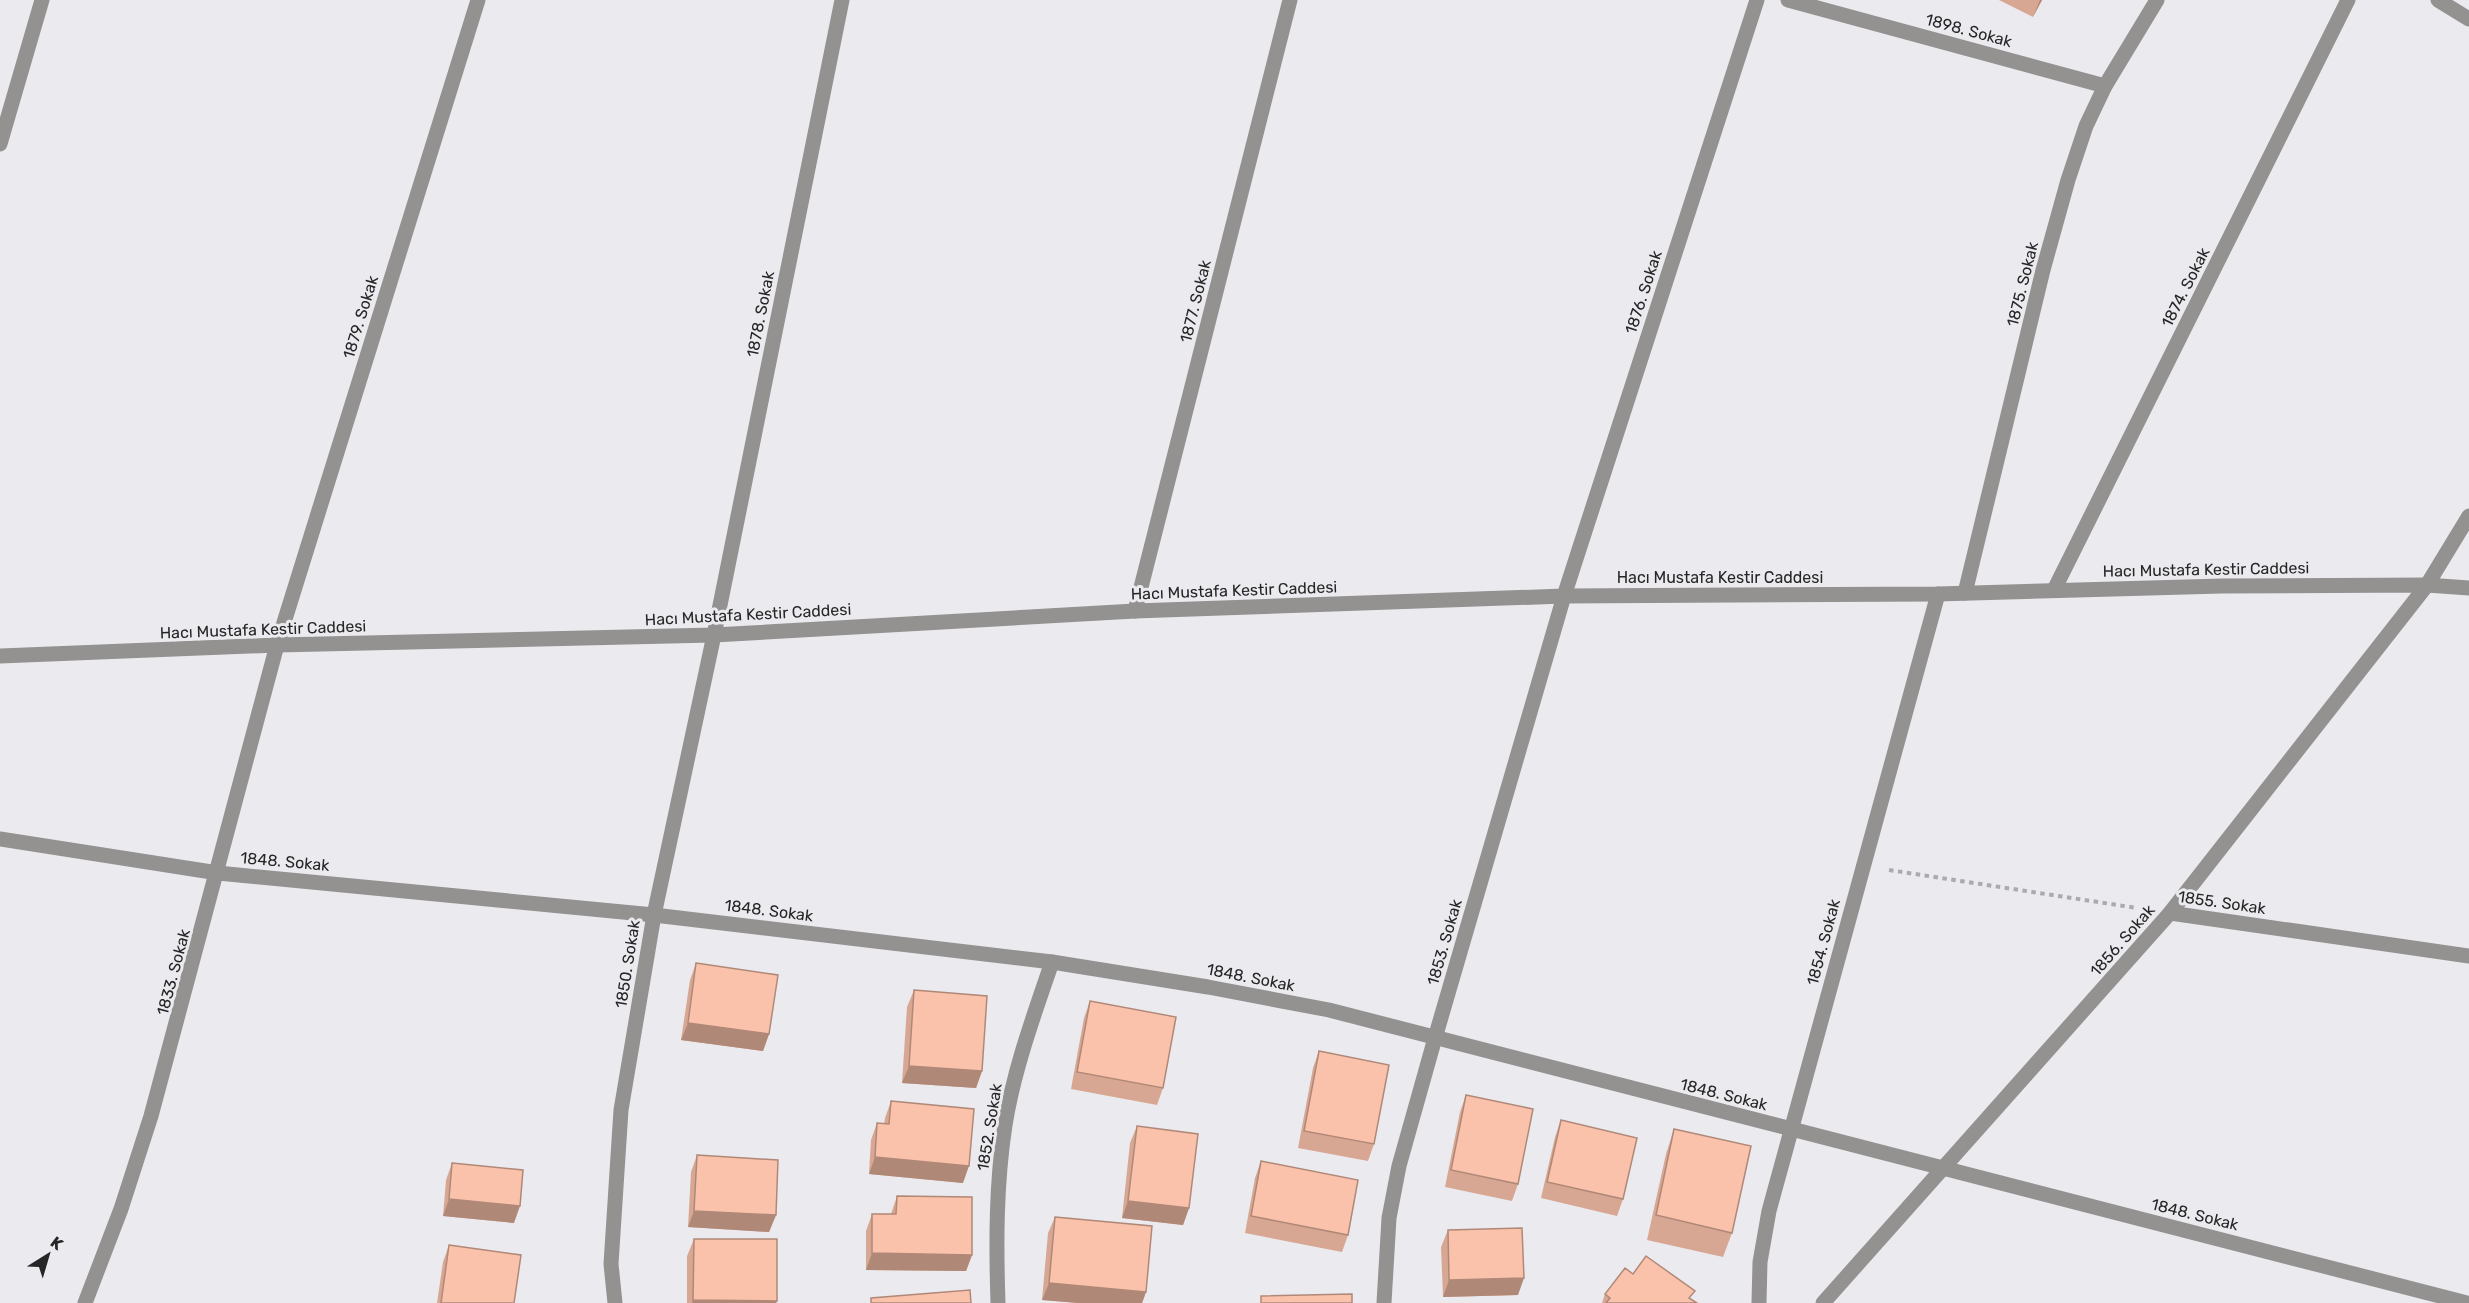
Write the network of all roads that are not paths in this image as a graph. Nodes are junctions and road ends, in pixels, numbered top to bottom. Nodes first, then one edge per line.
1 (42, 0) edge
2 (478, 0) edge
3 (842, 0) edge
4 (1290, 0) edge
5 (1757, 0) edge
6 (1788, 0) edge
7 (2157, 0) edge
8 (2348, 0) edge
9 (2438, 0) edge
10 (2469, 19) edge
11 (2105, 86) junction
12 (0, 144) edge
13 (2469, 516) edge
14 (2427, 585) junction
15 (2469, 588) edge
16 (2054, 590) junction
17 (1965, 593) junction
18 (1938, 594) junction
19 (1564, 596) junction
20 (1135, 611) junction
21 (714, 635) junction
22 (277, 645) junction
23 (0, 656) edge
24 (0, 839) edge
25 (218, 873) junction
26 (2170, 913) junction
27 (654, 915) junction
28 (2469, 956) edge
29 (1052, 962) junction
30 (1435, 1038) junction
31 (1790, 1129) junction
32 (1944, 1169) junction
33 (85, 1303) edge
34 (615, 1303) edge
35 (998, 1303) edge
36 (1384, 1303) edge
37 (1759, 1303) edge
38 (1823, 1303) edge
39 (2467, 1303) edge

1 - 12 street
2 - 22 street, 1879. Sokak
3 - 21 street, 1878. Sokak
4 - 20 street, 1877. Sokak
5 - 19 street, 1876. Sokak
6 - 11 street, 1898. Sokak
7 - 11 street, 1875. Sokak
8 - 16 street, 1874. Sokak
9 - 10 street
11 - 17 street, 1875. Sokak
13 - 14 street, 1856. Sokak
14 - 15 street, Hacı Mustafa Kestir Caddesi
14 - 16 street, Hacı Mustafa Kestir Caddesi
14 - 26 street, 1856. Sokak
16 - 17 street, Hacı Mustafa Kestir Caddesi
17 - 18 street, Hacı Mustafa Kestir Caddesi
18 - 19 street, Hacı Mustafa Kestir Caddesi
18 - 31 street, 1854. Sokak
19 - 20 street, Hacı Mustafa Kestir Caddesi
19 - 30 street, 1853. Sokak
20 - 21 street, Hacı Mustafa Kestir Caddesi
21 - 22 street, Hacı Mustafa Kestir Caddesi
21 - 27 street, 1850. Sokak
22 - 23 street, Hacı Mustafa Kestir Caddesi
22 - 25 street, 1833. Sokak
24 - 25 street, 1848. Sokak
25 - 27 street, 1848. Sokak
25 - 33 street, 1833. Sokak
26 - 28 street, 1855. Sokak
26 - 32 street, 1856. Sokak
27 - 29 street, 1848. Sokak
27 - 34 street, 1850. Sokak
29 - 30 street, 1848. Sokak
29 - 35 street, 1852. Sokak
30 - 31 street, 1848. Sokak
30 - 36 street, 1853. Sokak
31 - 32 street, 1848. Sokak
31 - 37 street, 1854. Sokak
32 - 38 street, 1856. Sokak
32 - 39 street, 1848. Sokak

